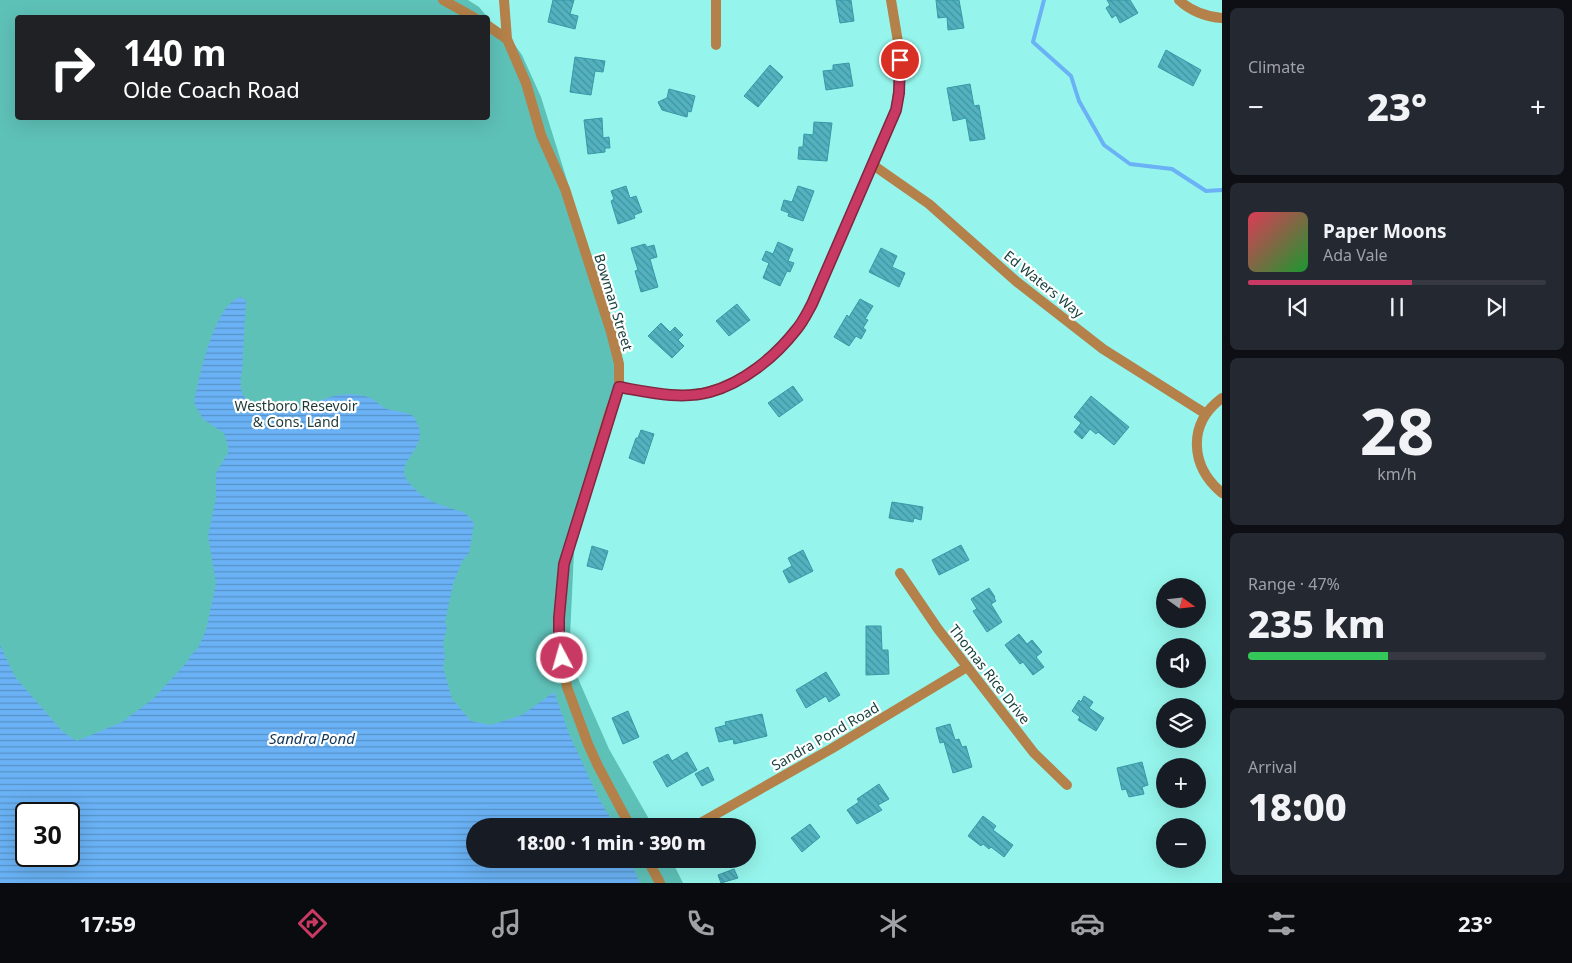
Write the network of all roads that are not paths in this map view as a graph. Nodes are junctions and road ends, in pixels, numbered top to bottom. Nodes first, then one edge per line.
1 (443, 0) edge
2 (504, 0) edge
3 (716, 0) edge
4 (891, 0) edge
5 (1179, 0) edge
6 (469, 15) edge
7 (1222, 18) edge
8 (490, 27) edge
9 (507, 38) junction
10 (716, 45) dead end
11 (873, 165) junction
12 (619, 387) junction
13 (1222, 398) edge
14 (1206, 414) junction
15 (1222, 493) edge
16 (900, 573) dead end
17 (967, 667) junction
18 (1067, 785) dead end
19 (626, 818) edge
20 (709, 818) edge
21 (652, 868) edge
22 (660, 883) edge

1 - 6 street
2 - 9 street, Bowman Street
3 - 10 street
4 - 11 street
5 - 7 street
8 - 9 street
9 - 12 street, Bowman Street
11 - 12 street
11 - 14 street, Ed Waters Way
12 - 19 street, Bowman Street
13 - 14 street
14 - 15 street
16 - 17 street, Thomas Rice Drive
17 - 18 street, Thomas Rice Drive
17 - 20 street, Sandra Pond Road
21 - 22 street

